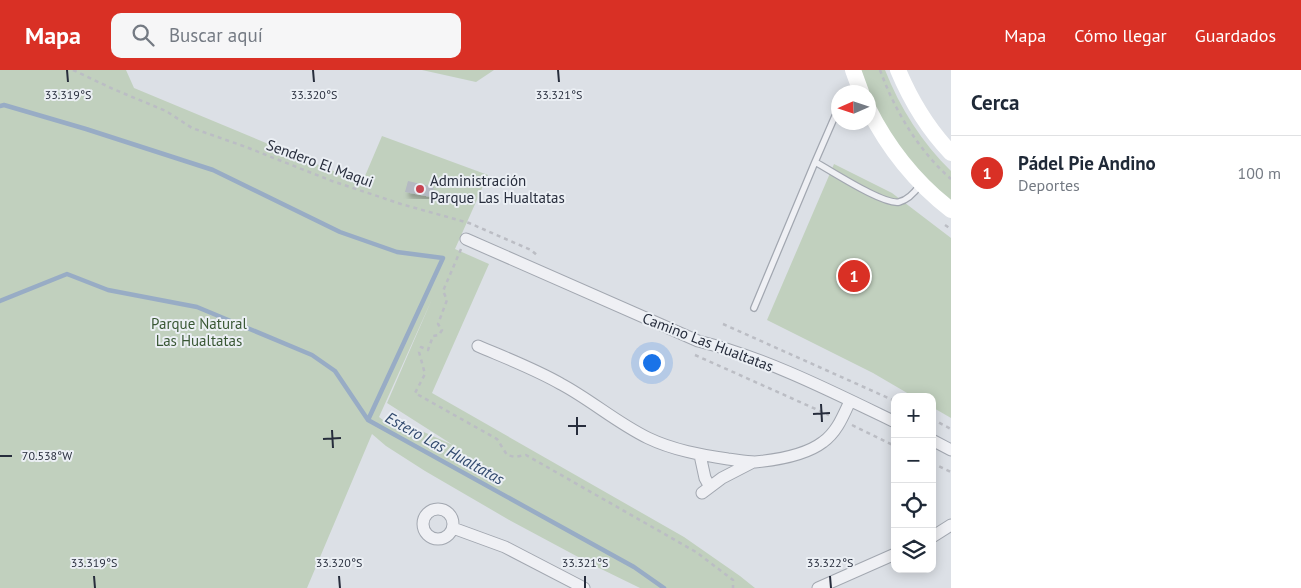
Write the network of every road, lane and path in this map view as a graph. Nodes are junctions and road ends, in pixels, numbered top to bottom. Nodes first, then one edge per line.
1 (73, 70) edge
2 (853, 70) edge
3 (898, 70) edge
4 (858, 85) edge
5 (876, 121) edge
6 (831, 126) edge
7 (951, 153) edge
8 (816, 162) junction
9 (921, 183) junction
10 (951, 210) edge
11 (466, 239) joint
12 (552, 277) junction
13 (754, 308) dead end
14 (723, 324) dead end
15 (478, 346) dead end
16 (891, 399) edge
17 (850, 401) junction
18 (891, 420) edge
19 (936, 421) edge
20 (951, 429) edge
21 (936, 442) edge
22 (951, 450) edge
23 (700, 454) junction
24 (753, 462) junction
25 (936, 465) edge
26 (951, 472) edge
27 (951, 525) edge
28 (452, 528) dead end
29 (936, 535) edge
30 (891, 556) edge
31 (584, 588) edge
32 (734, 588) edge
33 (818, 588) edge

1 - 12 path, Sendero El Maqui
2 - 4 street
3 - 7 street
5 - 9 street
6 - 8 lane
8 - 9 lane
8 - 13 lane
9 - 10 street
11 - 12 street, Camino Las Hualtatas
11 - 32 path
12 - 17 street, Camino Las Hualtatas
14 - 16 path
15 - 23 street
17 - 18 street, Camino Las Hualtatas
17 - 24 street
19 - 20 path
21 - 22 street
23 - 24 street
23 - 24 street
25 - 26 path
27 - 29 street
28 - 31 street
30 - 33 street

